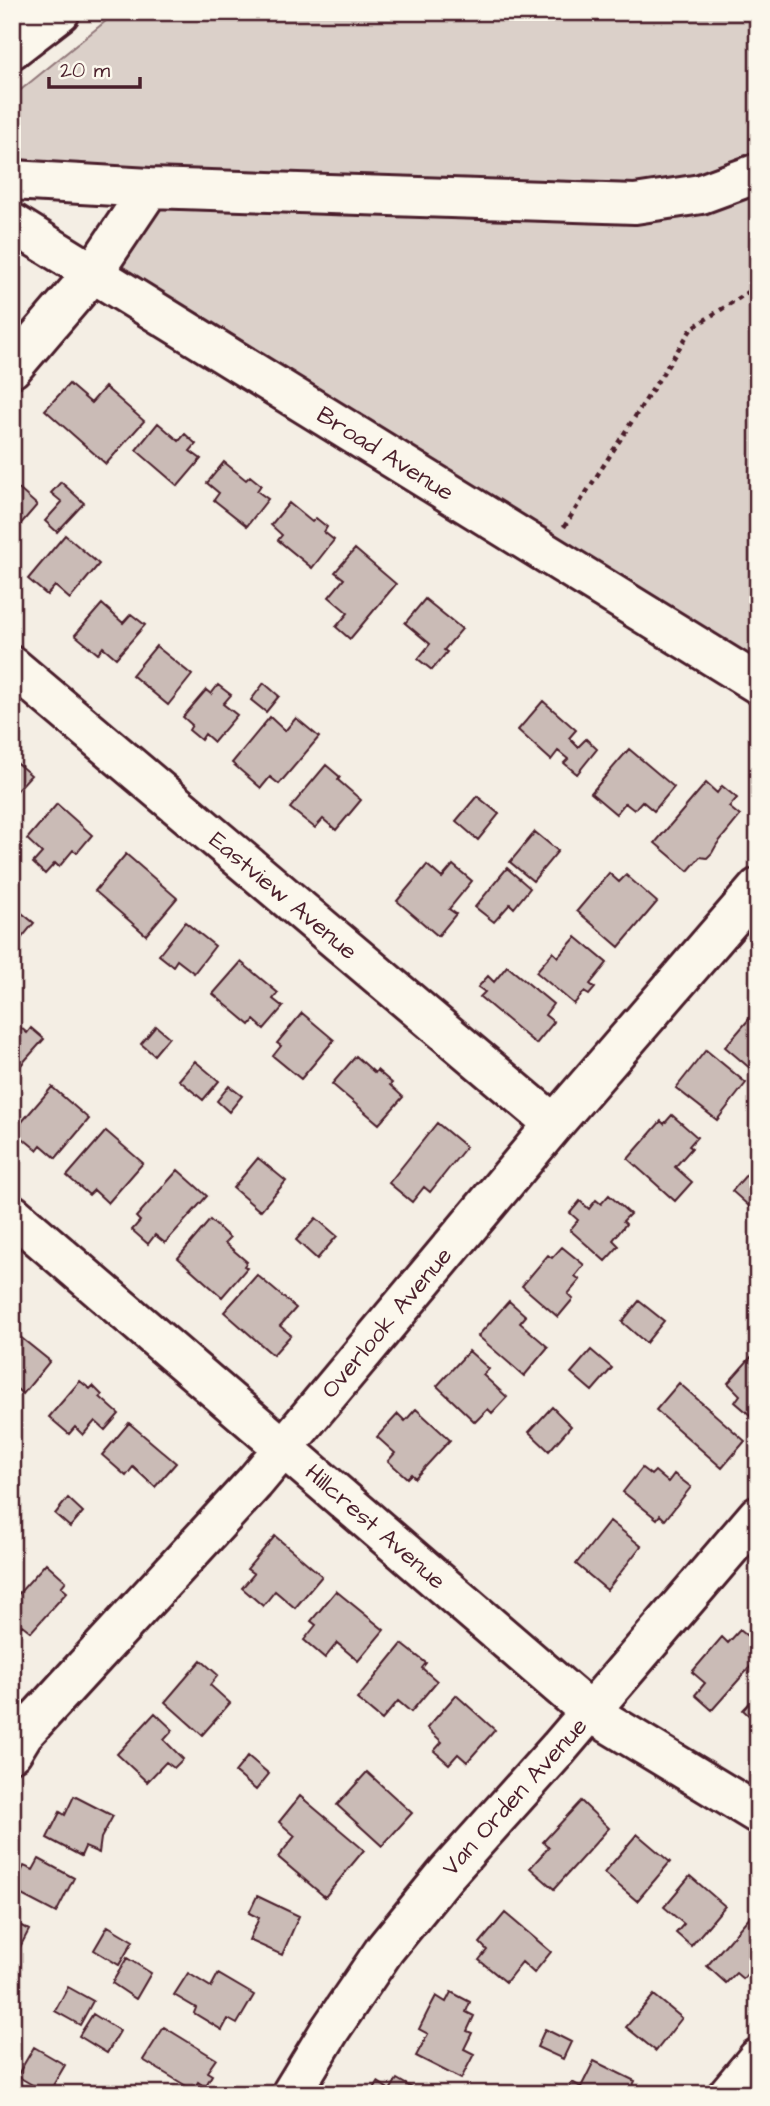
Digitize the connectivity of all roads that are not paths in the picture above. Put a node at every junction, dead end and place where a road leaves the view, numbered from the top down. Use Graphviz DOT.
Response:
graph roads {
  1 [pos="60,12"];
  2 [pos="12,49"];
  3 [pos="758,173"];
  4 [pos="12,180"];
  5 [pos="150,188"];
  6 [pos="12,223"];
  7 [pos="93,273"];
  8 [pos="12,368"];
  9 [pos="12,666"];
  10 [pos="758,684"];
  11 [pos="758,888"];
  12 [pos="554,1124"];
  13 [pos="12,1214"];
  14 [pos="283,1447"];
  15 [pos="758,1515"];
  16 [pos="590,1712"];
  17 [pos="16,1737"];
  18 [pos="758,1814"];
  19 [pos="758,2058"];
  20 [pos="291,2094"];
  21 [pos="728,2094"];
  1 -- 2 [label="main road"];
  3 -- 5 [label="main road"];
  4 -- 5 [label="main road"];
  5 -- 7 [label="main road"];
  6 -- 7 [label="main road, Broad Avenue"];
  7 -- 8 [label="main road"];
  7 -- 10 [label="main road, Broad Avenue"];
  9 -- 12 [label="main road, Eastview Avenue"];
  11 -- 12 [label="main road, Overlook Avenue"];
  12 -- 14 [label="main road, Overlook Avenue"];
  13 -- 14 [label="main road, Hillcrest Avenue"];
  14 -- 16 [label="main road, Hillcrest Avenue"];
  14 -- 17 [label="main road, Overlook Avenue"];
  15 -- 16 [label="main road, Van Orden Avenue"];
  16 -- 18 [label="main road, Hillcrest Avenue"];
  16 -- 20 [label="main road, Van Orden Avenue"];
  19 -- 21 [label="main road"];
}
